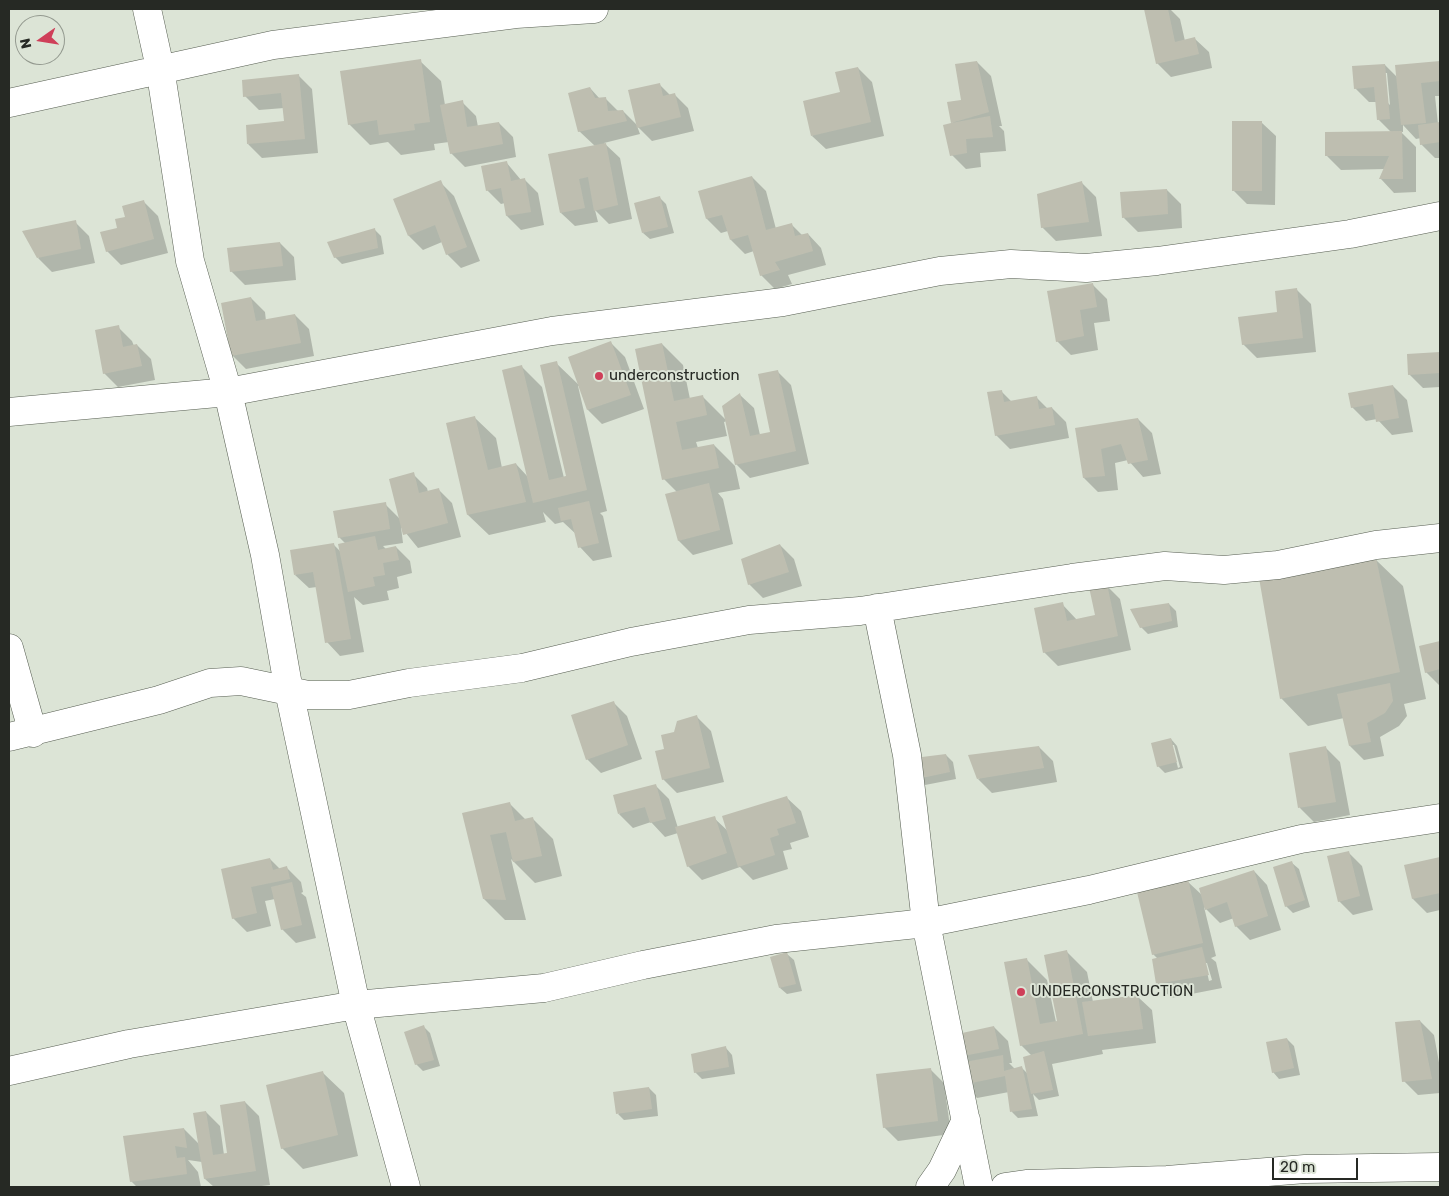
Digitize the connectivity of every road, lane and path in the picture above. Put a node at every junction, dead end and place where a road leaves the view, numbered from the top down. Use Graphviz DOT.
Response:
graph roads {
  1 [pos="147,9"];
  2 [pos="594,9"];
  3 [pos="160,68"];
  4 [pos="9,103"];
  5 [pos="1440,216"];
  6 [pos="228,392"];
  7 [pos="9,412"];
  8 [pos="1440,538"];
  9 [pos="877,608"];
  10 [pos="9,648"];
  11 [pos="289,691"];
  12 [pos="21,735"];
  13 [pos="1440,818"];
  14 [pos="926,923"];
  15 [pos="356,1005"];
  16 [pos="9,1071"];
  17 [pos="966,1120"];
  18 [pos="1440,1168"];
  19 [pos="406,1187"];
  20 [pos="930,1187"];
  21 [pos="979,1187"];
  22 [pos="1005,1187"];
  1 -- 3 [label="street"];
  2 -- 3 [label="street"];
  3 -- 4 [label="street"];
  3 -- 6 [label="street"];
  5 -- 6 [label="street"];
  6 -- 7 [label="street"];
  6 -- 11 [label="street"];
  8 -- 9 [label="street"];
  9 -- 11 [label="street"];
  9 -- 14 [label="street"];
  10 -- 12 [label="street"];
  11 -- 12 [label="street"];
  11 -- 15 [label="street"];
  13 -- 14 [label="street"];
  14 -- 15 [label="street"];
  14 -- 17 [label="street"];
  15 -- 16 [label="street"];
  15 -- 19 [label="street"];
  17 -- 20 [label="street"];
  17 -- 21 [label="street"];
  18 -- 22 [label="street"];
}
